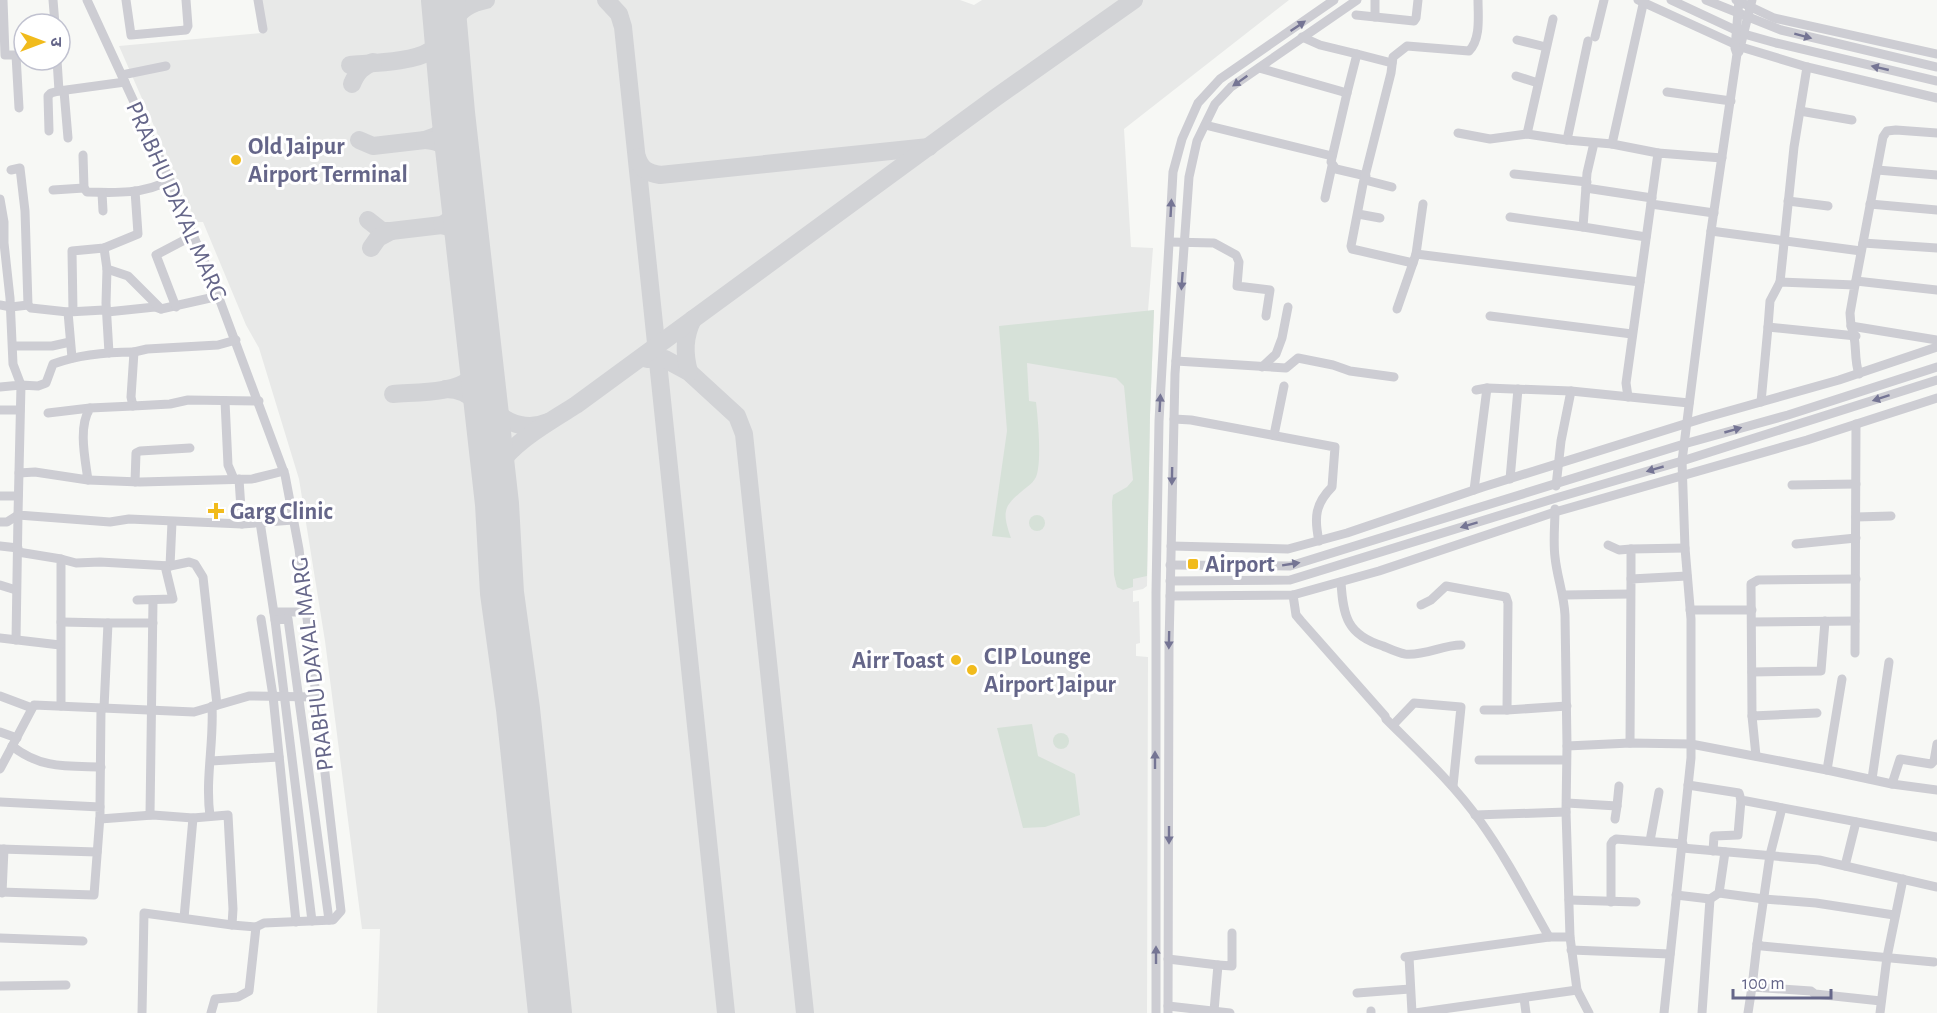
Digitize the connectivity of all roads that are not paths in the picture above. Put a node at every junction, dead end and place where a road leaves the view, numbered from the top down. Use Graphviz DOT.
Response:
graph roads {
  1 [pos="3,0"];
  2 [pos="87,0"];
  3 [pos="126,0"];
  4 [pos="186,0"];
  5 [pos="258,0"];
  6 [pos="1334,0"];
  7 [pos="1357,0"];
  8 [pos="1376,0"];
  9 [pos="1418,0"];
  10 [pos="1478,0"];
  11 [pos="1604,0"];
  12 [pos="1671,0"];
  13 [pos="1706,0"];
  14 [pos="1738,0"];
  15 [pos="1642,1"];
  16 [pos="1751,3"];
  17 [pos="1356,15"];
  18 [pos="1742,15"];
  19 [pos="1375,17"];
  20 [pos="1553,19"];
  21 [pos="263,29"];
  22 [pos="1740,32"];
  23 [pos="1302,37"];
  24 [pos="1517,40"];
  25 [pos="1546,46"];
  26 [pos="1738,49"];
  27 [pos="1357,54"];
  28 [pos="1937,54"];
  29 [pos="1392,63"];
  30 [pos="166,66"];
  31 [pos="1806,67"];
  32 [pos="1937,67"];
  33 [pos="1258,68"];
  34 [pos="59,72"];
  35 [pos="1516,76"];
  36 [pos="124,79"];
  37 [pos="1937,81"];
  38 [pos="1538,83"];
  39 [pos="62,91"];
  40 [pos="1666,92"];
  41 [pos="1347,93"];
  42 [pos="1937,98"];
  43 [pos="1731,101"];
  44 [pos="19,108"];
  45 [pos="1800,111"];
  46 [pos="1852,120"];
  47 [pos="1205,125"];
  48 [pos="49,131"];
  49 [pos="1458,133"];
  50 [pos="1937,133"];
  51 [pos="1527,134"];
  52 [pos="68,138"];
  53 [pos="1567,140"];
  54 [pos="1594,143"];
  55 [pos="1612,144"];
  56 [pos="1659,153"];
  57 [pos="83,155"];
  58 [pos="1332,156"];
  59 [pos="1722,158"];
  60 [pos="1332,166"];
  61 [pos="11,170"];
  62 [pos="1877,170"];
  63 [pos="1514,174"];
  64 [pos="1937,175"];
  65 [pos="1366,178"];
  66 [pos="170,180"];
  67 [pos="1586,185"];
  68 [pos="1392,187"];
  69 [pos="84,188"];
  70 [pos="53,190"];
  71 [pos="135,191"];
  72 [pos="102,193"];
  73 [pos="1325,198"];
  74 [pos="0,199"];
  75 [pos="1652,201"];
  76 [pos="1788,201"];
  77 [pos="1424,204"];
  78 [pos="1870,204"];
  79 [pos="1828,206"];
  80 [pos="1937,210"];
  81 [pos="103,211"];
  82 [pos="1714,213"];
  83 [pos="1358,214"];
  84 [pos="1510,217"];
  85 [pos="1380,218"];
  86 [pos="1583,227"];
  87 [pos="1711,231"];
  88 [pos="194,235"];
  89 [pos="1646,237"];
  90 [pos="1784,241"];
  91 [pos="1170,242"];
  92 [pos="1185,243"];
  93 [pos="1862,247"];
  94 [pos="104,248"];
  95 [pos="1937,248"];
  96 [pos="1414,258"];
  97 [pos="107,269"];
  98 [pos="1640,282"];
  99 [pos="1780,282"];
  100 [pos="1855,283"];
  101 [pos="1937,290"];
  102 [pos="219,296"];
  103 [pos="28,304"];
  104 [pos="0,305"];
  105 [pos="11,306"];
  106 [pos="176,307"];
  107 [pos="1288,307"];
  108 [pos="161,309"];
  109 [pos="1397,309"];
  110 [pos="70,312"];
  111 [pos="107,312"];
  112 [pos="1266,316"];
  113 [pos="1490,316"];
  114 [pos="1851,326"];
  115 [pos="1768,327"];
  116 [pos="1632,334"];
  117 [pos="1856,336"];
  118 [pos="236,340"];
  119 [pos="1937,340"];
  120 [pos="70,342"];
  121 [pos="13,346"];
  122 [pos="1937,347"];
  123 [pos="134,352"];
  124 [pos="109,353"];
  125 [pos="1163,356"];
  126 [pos="72,358"];
  127 [pos="1176,359"];
  128 [pos="1262,367"];
  129 [pos="1937,367"];
  130 [pos="1859,374"];
  131 [pos="1394,377"];
  132 [pos="1937,380"];
  133 [pos="21,385"];
  134 [pos="1284,386"];
  135 [pos="0,387"];
  136 [pos="1487,388"];
  137 [pos="1518,389"];
  138 [pos="1476,390"];
  139 [pos="1571,391"];
  140 [pos="1628,397"];
  141 [pos="1937,398"];
  142 [pos="225,401"];
  143 [pos="259,401"];
  144 [pos="1761,402"];
  145 [pos="1689,403"];
  146 [pos="133,406"];
  147 [pos="90,408"];
  148 [pos="0,410"];
  149 [pos="20,410"];
  150 [pos="48,413"];
  151 [pos="1174,419"];
  152 [pos="1856,424"];
  153 [pos="1686,426"];
  154 [pos="1274,435"];
  155 [pos="1684,444"];
  156 [pos="190,448"];
  157 [pos="1682,461"];
  158 [pos="1559,464"];
  159 [pos="284,471"];
  160 [pos="19,473"];
  161 [pos="1681,477"];
  162 [pos="1510,478"];
  163 [pos="237,479"];
  164 [pos="88,480"];
  165 [pos="135,482"];
  166 [pos="1557,483"];
  167 [pos="1792,484"];
  168 [pos="1856,484"];
  169 [pos="1474,490"];
  170 [pos="0,496"];
  171 [pos="18,496"];
  172 [pos="1556,498"];
  173 [pos="1555,512"];
  174 [pos="18,515"];
  175 [pos="1891,516"];
  176 [pos="1856,517"];
  177 [pos="293,520"];
  178 [pos="0,522"];
  179 [pos="172,522"];
  180 [pos="260,522"];
  181 [pos="242,524"];
  182 [pos="1856,538"];
  183 [pos="1318,541"];
  184 [pos="1796,544"];
  185 [pos="1608,545"];
  186 [pos="0,546"];
  187 [pos="1171,546"];
  188 [pos="1685,548"];
  189 [pos="1631,549"];
  190 [pos="18,550"];
  191 [pos="61,559"];
  192 [pos="168,566"];
  193 [pos="1170,573"];
  194 [pos="1156,575"];
  195 [pos="1687,576"];
  196 [pos="1631,579"];
  197 [pos="1856,579"];
  198 [pos="1341,582"];
  199 [pos="0,585"];
  200 [pos="16,590"];
  201 [pos="1630,594"];
  202 [pos="1293,595"];
  203 [pos="1564,595"];
  204 [pos="1170,596"];
  205 [pos="137,600"];
  206 [pos="153,600"];
  207 [pos="1420,605"];
  208 [pos="1690,610"];
  209 [pos="1752,610"];
  210 [pos="306,612"];
  211 [pos="274,616"];
  212 [pos="261,619"];
  213 [pos="1825,621"];
  214 [pos="1855,621"];
  215 [pos="61,622"];
  216 [pos="1752,622"];
  217 [pos="108,623"];
  218 [pos="153,623"];
  219 [pos="0,638"];
  220 [pos="16,640"];
  221 [pos="60,645"];
  222 [pos="1461,645"];
  223 [pos="1855,653"];
  224 [pos="1889,662"];
  225 [pos="1752,672"];
  226 [pos="1842,679"];
  227 [pos="0,696"];
  228 [pos="273,696"];
  229 [pos="284,697"];
  230 [pos="300,697"];
  231 [pos="316,697"];
  232 [pos="62,706"];
  233 [pos="214,706"];
  234 [pos="1567,706"];
  235 [pos="32,708"];
  236 [pos="103,708"];
  237 [pos="152,710"];
  238 [pos="1484,710"];
  239 [pos="1507,710"];
  240 [pos="1817,713"];
  241 [pos="1752,716"];
  242 [pos="1393,725"];
  243 [pos="0,732"];
  244 [pos="14,742"];
  245 [pos="1630,743"];
  246 [pos="1691,744"];
  247 [pos="1937,744"];
  248 [pos="1567,746"];
  249 [pos="1756,756"];
  250 [pos="279,757"];
  251 [pos="211,760"];
  252 [pos="1479,760"];
  253 [pos="1566,760"];
  254 [pos="1,765"];
  255 [pos="101,767"];
  256 [pos="1827,770"];
  257 [pos="1872,779"];
  258 [pos="1892,784"];
  259 [pos="1688,785"];
  260 [pos="1453,786"];
  261 [pos="1619,786"];
  262 [pos="1937,790"];
  263 [pos="1659,792"];
  264 [pos="1741,800"];
  265 [pos="0,802"];
  266 [pos="1617,806"];
  267 [pos="100,807"];
  268 [pos="1566,808"];
  269 [pos="1782,808"];
  270 [pos="150,815"];
  271 [pos="1475,815"];
  272 [pos="210,816"];
  273 [pos="193,818"];
  274 [pos="100,819"];
  275 [pos="1615,819"];
  276 [pos="1856,822"];
  277 [pos="1937,837"];
  278 [pos="1650,841"];
  279 [pos="1682,846"];
  280 [pos="2,849"];
  281 [pos="1713,851"];
  282 [pos="97,852"];
  283 [pos="1725,852"];
  284 [pos="1770,855"];
  285 [pos="1845,866"];
  286 [pos="1903,879"];
  287 [pos="1937,887"];
  288 [pos="1,893"];
  289 [pos="1719,893"];
  290 [pos="1676,895"];
  291 [pos="1710,899"];
  292 [pos="1764,899"];
  293 [pos="1569,900"];
  294 [pos="1611,902"];
  295 [pos="1636,902"];
  296 [pos="1894,915"];
  297 [pos="184,918"];
  298 [pos="329,920"];
  299 [pos="312,921"];
  300 [pos="296,922"];
  301 [pos="232,926"];
  302 [pos="256,927"];
  303 [pos="1232,933"];
  304 [pos="1549,937"];
  305 [pos="1570,937"];
  306 [pos="0,938"];
  307 [pos="83,941"];
  308 [pos="1757,944"];
  309 [pos="1571,950"];
  310 [pos="1670,954"];
  311 [pos="1887,957"];
  312 [pos="1168,959"];
  313 [pos="1934,962"];
  314 [pos="1218,965"];
  315 [pos="66,985"];
  316 [pos="0,986"];
  317 [pos="1752,987"];
  318 [pos="1410,989"];
  319 [pos="1577,990"];
  320 [pos="1357,993"];
  321 [pos="1524,998"];
  322 [pos="1881,1001"];
  323 [pos="1168,1010"];
  324 [pos="1586,1010"];
  325 [pos="1214,1011"];
  326 [pos="142,1013"];
  327 [pos="211,1013"];
  328 [pos="1156,1013"];
  329 [pos="1230,1013"];
  330 [pos="1413,1013"];
  331 [pos="1526,1013"];
  332 [pos="1664,1013"];
  333 [pos="1701,1013"];
  334 [pos="1748,1013"];
  335 [pos="1880,1013"];
  1 -- 44 [label="street"];
  2 -- 36 [label="street, PRABHU DAYAL MARG"];
  3 -- 4 [label="street"];
  5 -- 21 [label="street"];
  91 -- 6 [label="street, one-way"];
  7 -- 23 [label="street"];
  8 -- 19 [label="street"];
  9 -- 19 [label="street"];
  10 -- 29 [label="street"];
  11 -- 53 [label="street"];
  12 -- 22 [label="street"];
  13 -- 18 [label="street"];
  14 -- 16 [label="street"];
  14 -- 18 [label="street"];
  15 -- 26 [label="street"];
  15 -- 55 [label="street"];
  16 -- 18 [label="street"];
  16 -- 28 [label="street"];
  17 -- 19 [label="street"];
  18 -- 22 [label="street"];
  18 -- 32 [label="street, one-way"];
  20 -- 25 [label="street"];
  22 -- 26 [label="street"];
  37 -- 22 [label="street, one-way"];
  23 -- 27 [label="street"];
  23 -- 33 [label="street"];
  24 -- 25 [label="street"];
  25 -- 38 [label="street"];
  26 -- 31 [label="street"];
  26 -- 43 [label="street"];
  27 -- 29 [label="street"];
  27 -- 41 [label="street"];
  29 -- 65 [label="street"];
  30 -- 36 [label="street"];
  31 -- 42 [label="street"];
  31 -- 45 [label="street"];
  33 -- 41 [label="street"];
  33 -- 47 [label="street, one-way"];
  34 -- 39 [label="street"];
  35 -- 38 [label="street"];
  36 -- 39 [label="street"];
  36 -- 66 [label="street, PRABHU DAYAL MARG"];
  38 -- 51 [label="street"];
  39 -- 48 [label="street"];
  39 -- 52 [label="street"];
  40 -- 43 [label="street"];
  41 -- 58 [label="street"];
  43 -- 59 [label="street"];
  45 -- 46 [label="street"];
  45 -- 76 [label="street"];
  47 -- 58 [label="street"];
  47 -- 92 [label="street"];
  49 -- 51 [label="street"];
  50 -- 62 [label="street"];
  51 -- 53 [label="street"];
  53 -- 54 [label="street"];
  54 -- 55 [label="street"];
  54 -- 67 [label="street"];
  55 -- 56 [label="street"];
  56 -- 59 [label="street"];
  56 -- 75 [label="street"];
  57 -- 69 [label="street"];
  58 -- 60 [label="street"];
  59 -- 82 [label="street"];
  60 -- 65 [label="street"];
  60 -- 73 [label="street"];
  61 -- 103 [label="street"];
  62 -- 64 [label="street"];
  62 -- 78 [label="street"];
  63 -- 67 [label="street"];
  65 -- 68 [label="street"];
  65 -- 83 [label="street"];
  66 -- 71 [label="street"];
  66 -- 88 [label="street, PRABHU DAYAL MARG"];
  67 -- 75 [label="street"];
  67 -- 86 [label="street"];
  69 -- 70 [label="street"];
  69 -- 72 [label="street"];
  71 -- 72 [label="street"];
  71 -- 94 [label="street"];
  72 -- 81 [label="street"];
  74 -- 105 [label="street"];
  75 -- 82 [label="street"];
  75 -- 89 [label="street"];
  76 -- 79 [label="street"];
  76 -- 90 [label="street"];
  77 -- 96 [label="street"];
  78 -- 80 [label="street"];
  78 -- 93 [label="street"];
  82 -- 87 [label="street"];
  83 -- 85 [label="street"];
  83 -- 96 [label="street"];
  84 -- 86 [label="street"];
  86 -- 89 [label="street"];
  87 -- 90 [label="street"];
  87 -- 145 [label="street"];
  88 -- 102 [label="street, PRABHU DAYAL MARG"];
  88 -- 106 [label="street"];
  89 -- 98 [label="street"];
  90 -- 93 [label="street"];
  90 -- 99 [label="street"];
  91 -- 92 [label="street"];
  91 -- 125 [label="street"];
  92 -- 112 [label="street"];
  92 -- 127 [label="street, one-way"];
  93 -- 95 [label="street"];
  93 -- 100 [label="street"];
  94 -- 97 [label="street"];
  94 -- 110 [label="street"];
  96 -- 98 [label="street"];
  96 -- 109 [label="street"];
  97 -- 108 [label="street"];
  97 -- 111 [label="street"];
  98 -- 116 [label="street"];
  99 -- 100 [label="street"];
  99 -- 115 [label="street"];
  100 -- 101 [label="street"];
  100 -- 114 [label="street"];
  102 -- 106 [label="street"];
  102 -- 118 [label="street, PRABHU DAYAL MARG"];
  103 -- 105 [label="street"];
  103 -- 110 [label="street"];
  104 -- 105 [label="street"];
  105 -- 121 [label="street"];
  106 -- 108 [label="street"];
  107 -- 128 [label="street"];
  108 -- 111 [label="street"];
  110 -- 111 [label="street"];
  110 -- 120 [label="street"];
  111 -- 124 [label="street"];
  113 -- 116 [label="street"];
  114 -- 117 [label="street"];
  114 -- 119 [label="street"];
  115 -- 117 [label="street"];
  115 -- 144 [label="street"];
  116 -- 140 [label="street"];
  117 -- 130 [label="street"];
  118 -- 123 [label="street"];
  118 -- 143 [label="street, PRABHU DAYAL MARG"];
  120 -- 121 [label="street"];
  120 -- 126 [label="street"];
  121 -- 133 [label="street"];
  122 -- 130 [label="street"];
  123 -- 124 [label="street"];
  123 -- 146 [label="street"];
  124 -- 126 [label="street"];
  125 -- 127 [label="street"];
  194 -- 125 [label="street, one-way"];
  126 -- 133 [label="street"];
  127 -- 128 [label="street"];
  127 -- 151 [label="street"];
  128 -- 131 [label="street"];
  155 -- 129 [label="street, one-way"];
  130 -- 144 [label="street"];
  132 -- 157 [label="street, one-way"];
  133 -- 135 [label="street"];
  133 -- 149 [label="street"];
  134 -- 154 [label="street"];
  136 -- 137 [label="street"];
  136 -- 138 [label="street"];
  136 -- 169 [label="street"];
  137 -- 139 [label="street"];
  137 -- 162 [label="street"];
  139 -- 140 [label="street"];
  139 -- 158 [label="street"];
  140 -- 145 [label="street"];
  141 -- 152 [label="street"];
  142 -- 143 [label="street"];
  142 -- 146 [label="street"];
  142 -- 163 [label="street"];
  143 -- 159 [label="street, PRABHU DAYAL MARG"];
  144 -- 153 [label="street"];
  145 -- 153 [label="street"];
  146 -- 147 [label="street"];
  147 -- 150 [label="street"];
  147 -- 164 [label="street"];
  148 -- 149 [label="street"];
  149 -- 160 [label="street"];
  151 -- 154 [label="street"];
  151 -- 187 [label="street, one-way"];
  152 -- 161 [label="street"];
  152 -- 168 [label="street"];
  153 -- 155 [label="street"];
  153 -- 158 [label="street"];
  154 -- 183 [label="street"];
  155 -- 157 [label="street"];
  155 -- 166 [label="street"];
  156 -- 165 [label="street"];
  157 -- 161 [label="street"];
  157 -- 172 [label="street, one-way"];
  158 -- 162 [label="street"];
  158 -- 166 [label="street"];
  159 -- 163 [label="street"];
  159 -- 177 [label="street, PRABHU DAYAL MARG"];
  160 -- 164 [label="street"];
  160 -- 171 [label="street"];
  161 -- 173 [label="street"];
  161 -- 188 [label="street"];
  162 -- 169 [label="street"];
  163 -- 165 [label="street"];
  163 -- 181 [label="street"];
  164 -- 165 [label="street"];
  166 -- 172 [label="street"];
  193 -- 166 [label="street, one-way"];
  167 -- 168 [label="street"];
  168 -- 176 [label="street"];
  169 -- 183 [label="street"];
  170 -- 171 [label="street"];
  171 -- 174 [label="street"];
  172 -- 173 [label="street"];
  172 -- 193 [label="street, one-way"];
  173 -- 198 [label="street"];
  173 -- 203 [label="street"];
  174 -- 178 [label="street"];
  174 -- 179 [label="street"];
  174 -- 190 [label="street"];
  175 -- 176 [label="street"];
  176 -- 182 [label="street"];
  177 -- 180 [label="street"];
  177 -- 210 [label="street, PRABHU DAYAL MARG"];
  179 -- 181 [label="street"];
  179 -- 192 [label="street"];
  180 -- 181 [label="street"];
  180 -- 211 [label="street"];
  182 -- 184 [label="street"];
  182 -- 197 [label="street"];
  183 -- 187 [label="street"];
  185 -- 189 [label="street"];
  186 -- 190 [label="street"];
  187 -- 193 [label="street"];
  188 -- 189 [label="street"];
  188 -- 195 [label="street"];
  189 -- 196 [label="street"];
  190 -- 191 [label="street"];
  190 -- 200 [label="street"];
  191 -- 192 [label="street"];
  191 -- 215 [label="street"];
  192 -- 206 [label="street"];
  192 -- 233 [label="street"];
  193 -- 194 [label="street"];
  193 -- 204 [label="street"];
  328 -- 194 [label="street, one-way"];
  195 -- 196 [label="street"];
  195 -- 208 [label="street"];
  196 -- 201 [label="street"];
  197 -- 209 [label="street"];
  197 -- 214 [label="street"];
  198 -- 202 [label="street"];
  198 -- 222 [label="street"];
  199 -- 200 [label="street"];
  200 -- 220 [label="street"];
  201 -- 203 [label="street"];
  201 -- 245 [label="street"];
  202 -- 204 [label="street"];
  202 -- 242 [label="street"];
  203 -- 234 [label="street"];
  204 -- 312 [label="street, one-way"];
  205 -- 206 [label="street"];
  206 -- 218 [label="street"];
  207 -- 239 [label="street"];
  208 -- 209 [label="street"];
  208 -- 246 [label="street"];
  209 -- 216 [label="street"];
  210 -- 211 [label="street"];
  210 -- 231 [label="street, PRABHU DAYAL MARG"];
  211 -- 229 [label="street"];
  211 -- 230 [label="street"];
  212 -- 228 [label="street"];
  213 -- 214 [label="street"];
  213 -- 216 [label="street"];
  213 -- 225 [label="street"];
  214 -- 223 [label="street"];
  215 -- 217 [label="street"];
  215 -- 221 [label="street"];
  216 -- 225 [label="street"];
  217 -- 218 [label="street"];
  217 -- 236 [label="street"];
  218 -- 237 [label="street"];
  219 -- 220 [label="street"];
  220 -- 221 [label="street"];
  221 -- 232 [label="street"];
  224 -- 257 [label="street"];
  225 -- 241 [label="street"];
  226 -- 256 [label="street"];
  227 -- 235 [label="street"];
  228 -- 229 [label="street"];
  228 -- 233 [label="street"];
  228 -- 250 [label="street"];
  229 -- 230 [label="street"];
  229 -- 299 [label="street"];
  230 -- 231 [label="street"];
  230 -- 298 [label="street"];
  231 -- 298 [label="street, PRABHU DAYAL MARG"];
  232 -- 235 [label="street"];
  232 -- 236 [label="street"];
  233 -- 237 [label="street"];
  233 -- 251 [label="street"];
  234 -- 239 [label="street"];
  234 -- 248 [label="street"];
  235 -- 244 [label="street"];
  236 -- 237 [label="street"];
  236 -- 255 [label="street"];
  237 -- 270 [label="street"];
  238 -- 239 [label="street"];
  240 -- 241 [label="street"];
  241 -- 249 [label="street"];
  242 -- 260 [label="street"];
  242 -- 260 [label="street"];
  243 -- 244 [label="street"];
  244 -- 254 [label="street"];
  244 -- 255 [label="street"];
  245 -- 246 [label="street"];
  245 -- 248 [label="street"];
  246 -- 249 [label="street"];
  246 -- 259 [label="street"];
  247 -- 258 [label="street"];
  248 -- 253 [label="street"];
  249 -- 256 [label="street"];
  250 -- 251 [label="street"];
  250 -- 300 [label="street"];
  251 -- 272 [label="street"];
  252 -- 253 [label="street"];
  253 -- 268 [label="street"];
  255 -- 267 [label="street"];
  256 -- 257 [label="street"];
  257 -- 258 [label="street"];
  258 -- 262 [label="street"];
  259 -- 264 [label="street"];
  259 -- 279 [label="street"];
  260 -- 271 [label="street"];
  261 -- 266 [label="street"];
  263 -- 278 [label="street"];
  264 -- 269 [label="street"];
  264 -- 281 [label="street"];
  265 -- 267 [label="street"];
  266 -- 268 [label="street"];
  266 -- 275 [label="street"];
  267 -- 274 [label="street"];
  268 -- 271 [label="street"];
  268 -- 293 [label="street"];
  269 -- 276 [label="street"];
  269 -- 284 [label="street"];
  270 -- 273 [label="street"];
  270 -- 274 [label="street"];
  271 -- 304 [label="street"];
  272 -- 273 [label="street"];
  272 -- 301 [label="street"];
  273 -- 297 [label="street"];
  274 -- 282 [label="street"];
  276 -- 277 [label="street"];
  276 -- 285 [label="street"];
  278 -- 279 [label="street"];
  278 -- 294 [label="street"];
  279 -- 281 [label="street"];
  279 -- 290 [label="street"];
  280 -- 282 [label="street"];
  280 -- 288 [label="street"];
  281 -- 283 [label="street"];
  282 -- 288 [label="street"];
  283 -- 284 [label="street"];
  283 -- 289 [label="street"];
  284 -- 285 [label="street"];
  284 -- 292 [label="street"];
  285 -- 286 [label="street"];
  286 -- 287 [label="street"];
  286 -- 296 [label="street"];
  289 -- 291 [label="street"];
  289 -- 292 [label="street"];
  290 -- 291 [label="street"];
  290 -- 310 [label="street"];
  291 -- 333 [label="street"];
  292 -- 296 [label="street"];
  292 -- 308 [label="street"];
  293 -- 294 [label="street"];
  293 -- 305 [label="street"];
  294 -- 295 [label="street"];
  296 -- 311 [label="street"];
  297 -- 301 [label="street"];
  297 -- 326 [label="street"];
  298 -- 299 [label="street"];
  299 -- 300 [label="street"];
  300 -- 302 [label="street"];
  301 -- 302 [label="street"];
  302 -- 327 [label="street"];
  303 -- 314 [label="street"];
  304 -- 305 [label="street"];
  304 -- 318 [label="street"];
  305 -- 309 [label="street"];
  306 -- 307 [label="street"];
  308 -- 311 [label="street"];
  308 -- 317 [label="street"];
  309 -- 310 [label="street"];
  309 -- 319 [label="street"];
  310 -- 332 [label="street"];
  311 -- 313 [label="street"];
  311 -- 322 [label="street"];
  312 -- 314 [label="street"];
  312 -- 323 [label="street"];
  314 -- 325 [label="street"];
  315 -- 316 [label="street"];
  317 -- 322 [label="street"];
  317 -- 334 [label="street"];
  318 -- 320 [label="street"];
  318 -- 330 [label="street"];
  319 -- 321 [label="street"];
  319 -- 324 [label="street"];
  321 -- 330 [label="street"];
  321 -- 331 [label="street"];
  322 -- 335 [label="street"];
  323 -- 325 [label="street"];
  325 -- 329 [label="street"];
}
